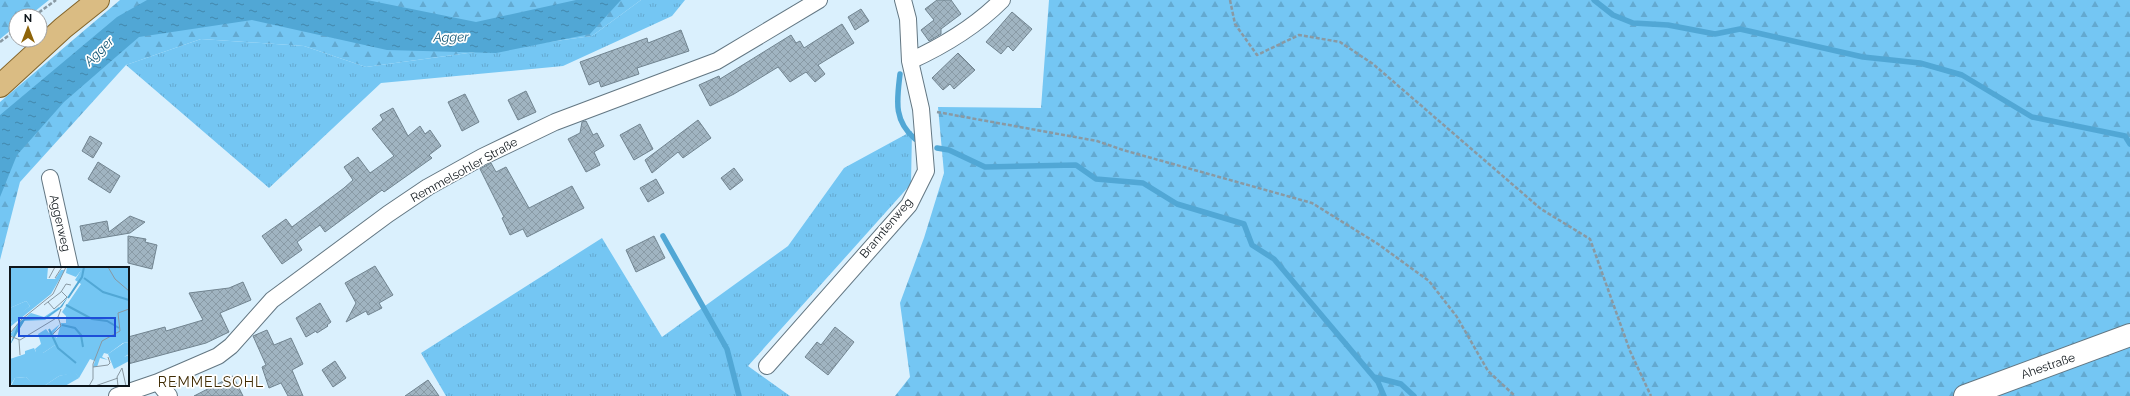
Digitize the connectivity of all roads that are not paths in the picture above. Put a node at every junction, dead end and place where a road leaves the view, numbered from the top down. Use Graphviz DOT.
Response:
graph roads {
  1 [pos="98,0"];
  2 [pos="819,0"];
  3 [pos="904,0"];
  4 [pos="1002,0"];
  5 [pos="910,61"];
  6 [pos="0,86"];
  7 [pos="50,178"];
  8 [pos="70,267"];
  9 [pos="2130,336"];
  10 [pos="767,366"];
  11 [pos="158,382"];
  12 [pos="109,386"];
  13 [pos="113,396"];
  14 [pos="117,396"];
  15 [pos="169,396"];
  16 [pos="1965,396"];
  1 -- 6 [label="main road"];
  2 -- 11 [label="street, Remmelsohler Straße"];
  3 -- 5 [label="street, Branntenweg"];
  4 -- 5 [label="street"];
  5 -- 10 [label="street, Branntenweg"];
  7 -- 8 [label="street, Aggerweg"];
  9 -- 16 [label="main road, Ahestraße"];
  11 -- 14 [label="street, Remmelsohler Straße"];
  11 -- 15 [label="street"];
  12 -- 13 [label="street"];
}
